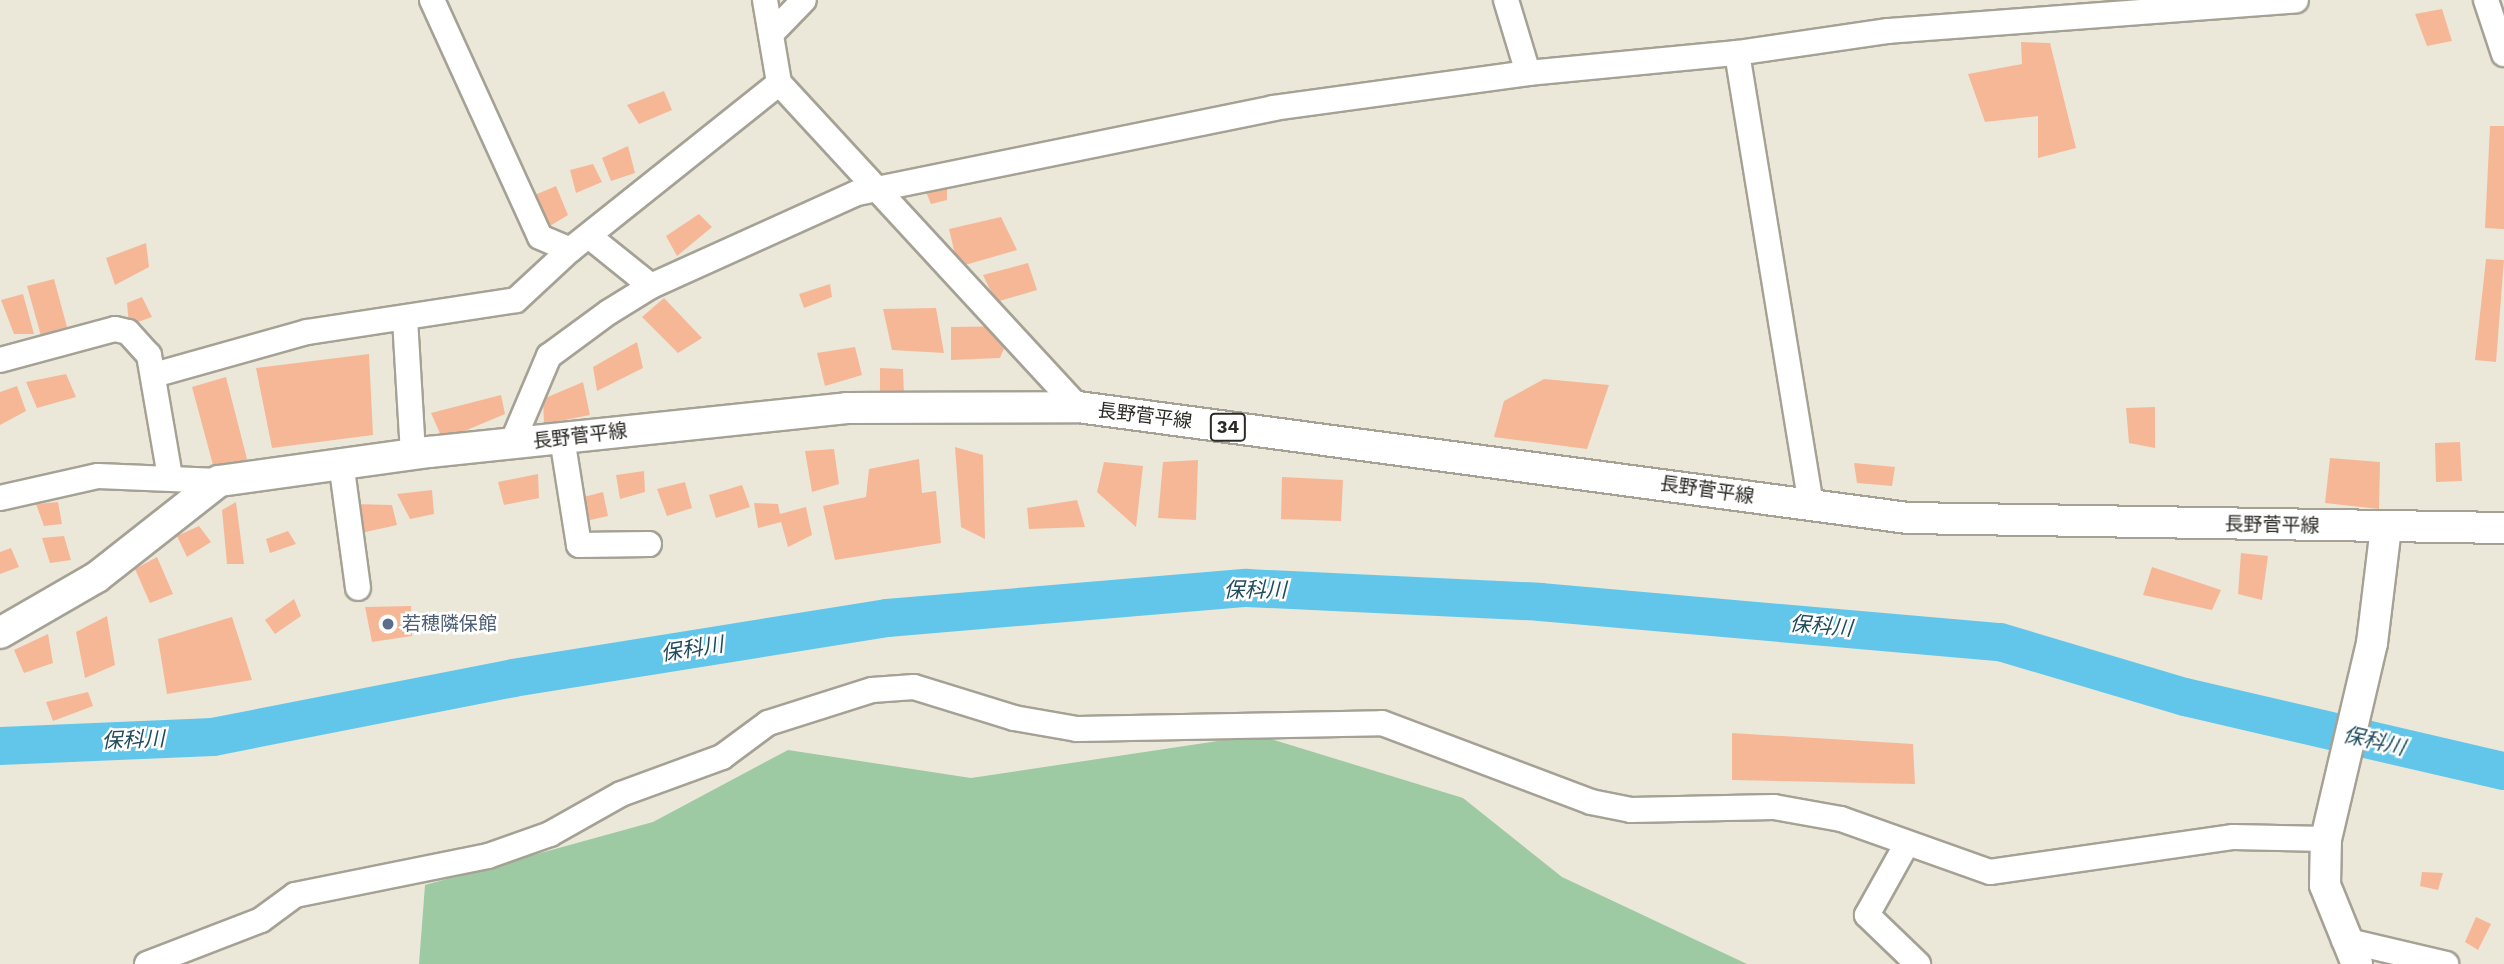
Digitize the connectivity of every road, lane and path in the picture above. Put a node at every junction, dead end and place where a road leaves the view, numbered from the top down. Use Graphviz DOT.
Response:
graph roads {
  1 [pos="432,0"];
  2 [pos="765,0"];
  3 [pos="804,0"];
  4 [pos="1506,0"];
  5 [pos="2296,0"];
  6 [pos="2486,0"];
  7 [pos="771,34"];
  8 [pos="1737,54"];
  9 [pos="2504,54"];
  10 [pos="1528,73"];
  11 [pos="779,83"];
  12 [pos="875,189"];
  13 [pos="580,244"];
  14 [pos="650,286"];
  15 [pos="405,319"];
  16 [pos="0,360"];
  17 [pos="154,375"];
  18 [pos="1078,407"];
  19 [pos="562,438"];
  20 [pos="512,443"];
  21 [pos="413,454"];
  22 [pos="341,462"];
  23 [pos="170,477"];
  24 [pos="219,481"];
  25 [pos="0,498"];
  26 [pos="1811,504"];
  27 [pos="2386,528"];
  28 [pos="2504,528"];
  29 [pos="649,544"];
  30 [pos="358,588"];
  31 [pos="0,633"];
  32 [pos="2326,839"];
  33 [pos="1905,847"];
  34 [pos="2351,952"];
  35 [pos="148,964"];
  36 [pos="1918,964"];
  37 [pos="2446,964"];
  1 -- 13 [label="street"];
  2 -- 7 [label="street"];
  3 -- 7 [label="street"];
  4 -- 10 [label="street"];
  5 -- 8 [label="street"];
  6 -- 9 [label="street"];
  7 -- 11 [label="street"];
  8 -- 10 [label="street"];
  8 -- 26 [label="street"];
  10 -- 12 [label="street"];
  11 -- 12 [label="street"];
  11 -- 13 [label="street"];
  12 -- 14 [label="street"];
  12 -- 18 [label="street"];
  13 -- 14 [label="street"];
  13 -- 15 [label="street"];
  14 -- 20 [label="street"];
  15 -- 17 [label="street"];
  15 -- 21 [label="street"];
  16 -- 17 [label="street"];
  17 -- 23 [label="street"];
  18 -- 19 [label="main road, 長野菅平線 / 34"];
  18 -- 26 [label="main road, 長野菅平線 / 34"];
  19 -- 20 [label="main road, 長野菅平線 / 34"];
  19 -- 29 [label="street"];
  20 -- 21 [label="main road, 長野菅平線 / 34"];
  21 -- 22 [label="main road, 長野菅平線 / 34"];
  22 -- 24 [label="main road, 長野菅平線 / 34"];
  22 -- 30 [label="street"];
  23 -- 24 [label="street"];
  23 -- 25 [label="street"];
  24 -- 31 [label="main road, 長野菅平線 / 34"];
  26 -- 27 [label="main road, 長野菅平線 / 34"];
  27 -- 28 [label="main road, 長野菅平線 / 34"];
  27 -- 32 [label="main road"];
  32 -- 33 [label="street"];
  32 -- 34 [label="main road"];
  33 -- 35 [label="street"];
  33 -- 36 [label="street"];
  34 -- 37 [label="street"];
}
